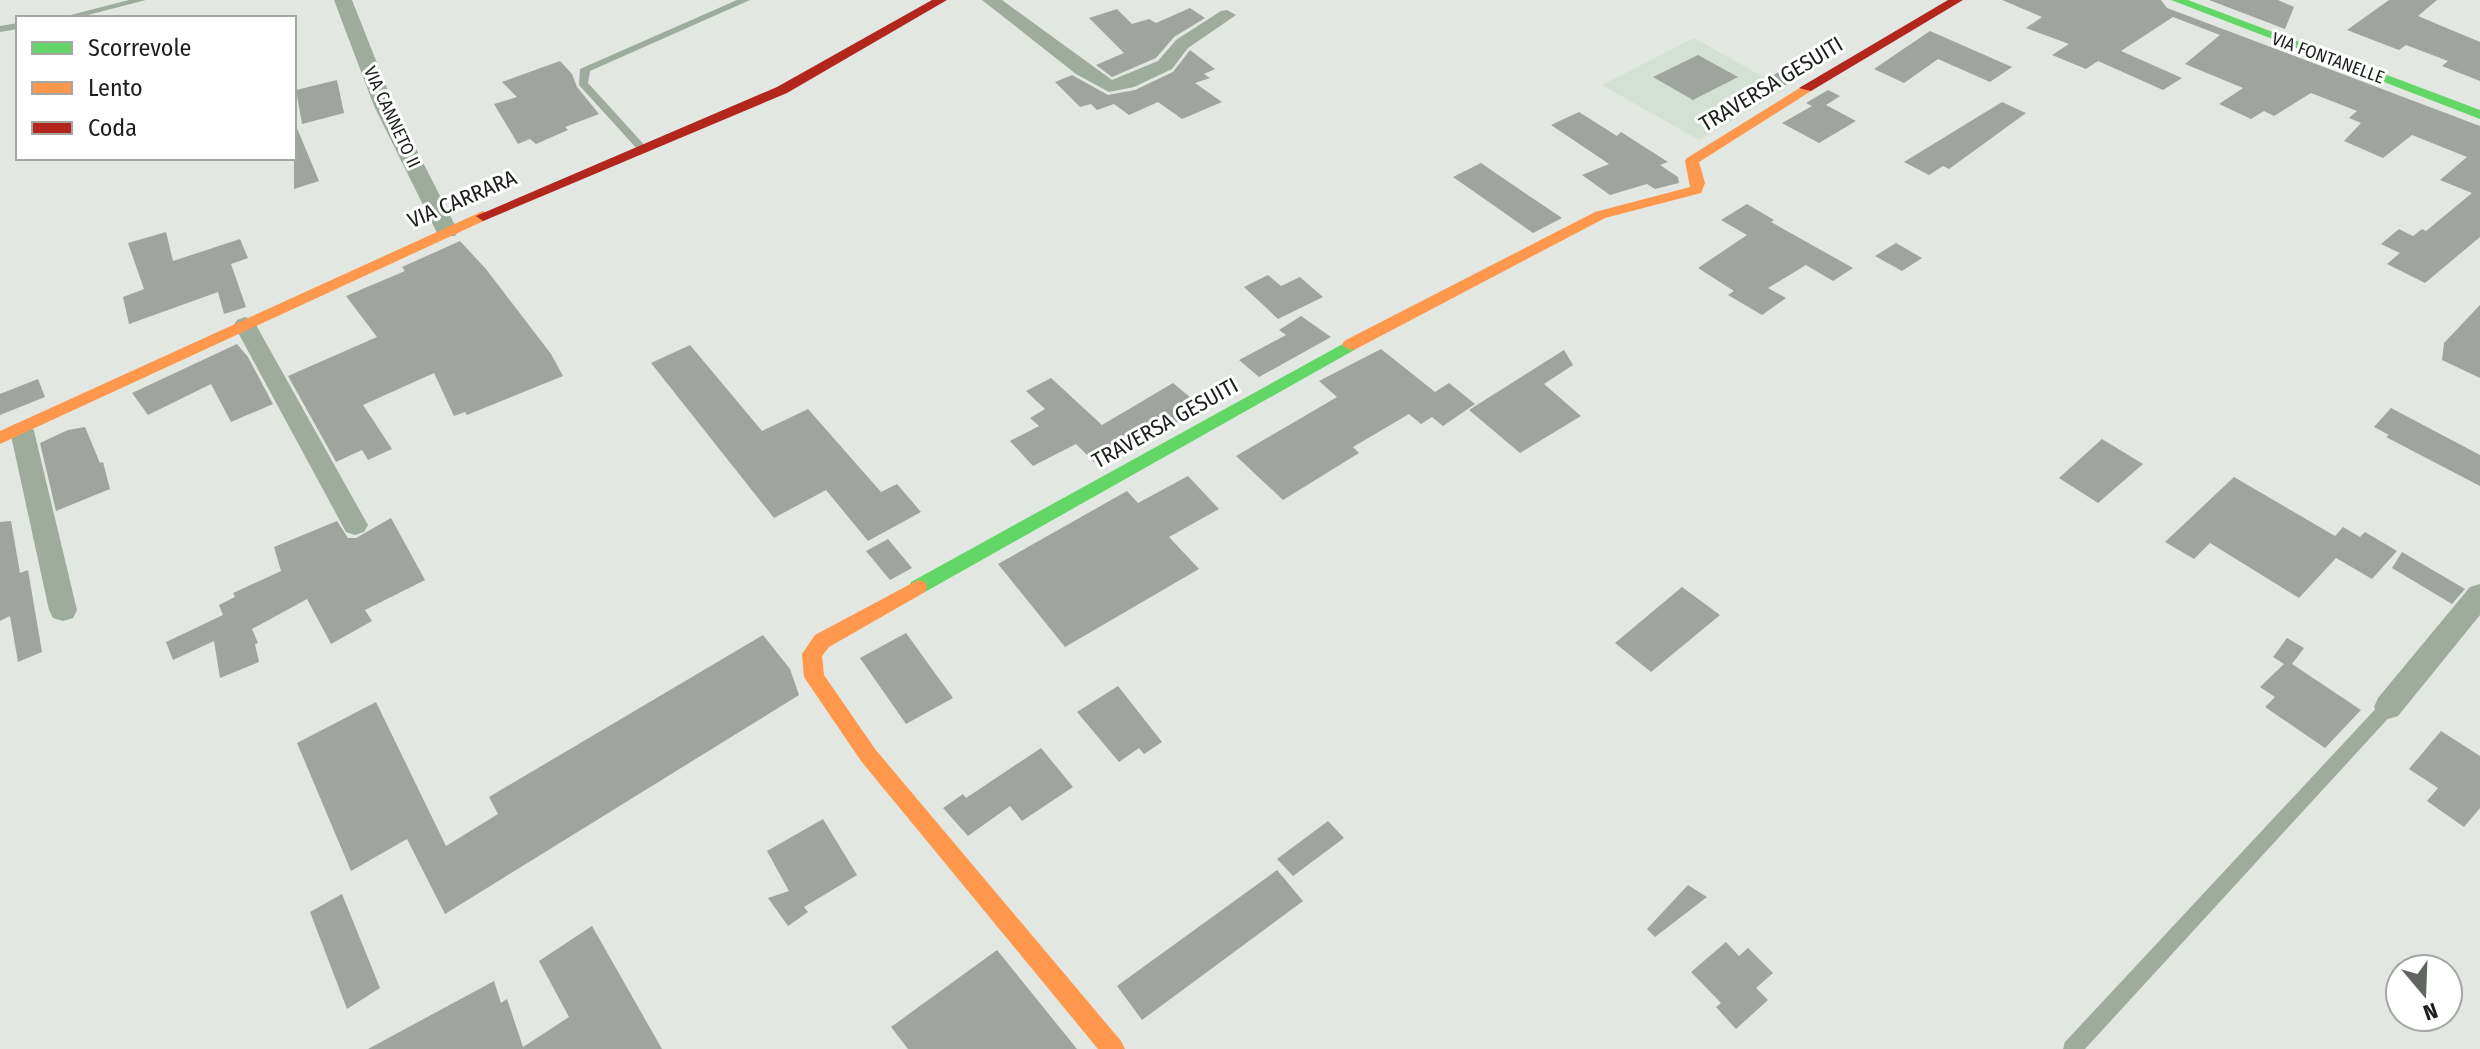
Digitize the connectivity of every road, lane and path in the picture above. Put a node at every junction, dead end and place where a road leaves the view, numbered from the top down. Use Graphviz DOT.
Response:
graph roads {
  1 [pos="141,0"];
  2 [pos="343,0"];
  3 [pos="745,0"];
  4 [pos="941,0"];
  5 [pos="991,0"];
  6 [pos="1957,0"];
  7 [pos="2177,0"];
  8 [pos="1227,15"];
  9 [pos="73,16"];
  10 [pos="2480,115"];
  11 [pos="643,149"];
  12 [pos="447,231"];
  13 [pos="245,325"];
  14 [pos="11,434"];
  15 [pos="355,525"];
  16 [pos="2480,595"];
  17 [pos="63,610"];
  18 [pos="2388,707"];
  19 [pos="1113,1049"];
  20 [pos="2072,1049"];
  1 -- 9 [label="lane"];
  2 -- 12 [label="street, VIA CANNETO II"];
  3 -- 11 [label="lane"];
  4 -- 11 [label="street, VIA CARRARA"];
  5 -- 8 [label="street"];
  6 -- 19 [label="street, TRAVERSA GESUITI"];
  7 -- 10 [label="street, VIA FONTANELLE"];
  11 -- 12 [label="street, VIA CARRARA"];
  12 -- 13 [label="street, VIA CARRARA"];
  13 -- 14 [label="street, VIA CARRARA"];
  13 -- 15 [label="street"];
  14 -- 17 [label="street"];
  16 -- 18 [label="street"];
  18 -- 20 [label="lane"];
}
